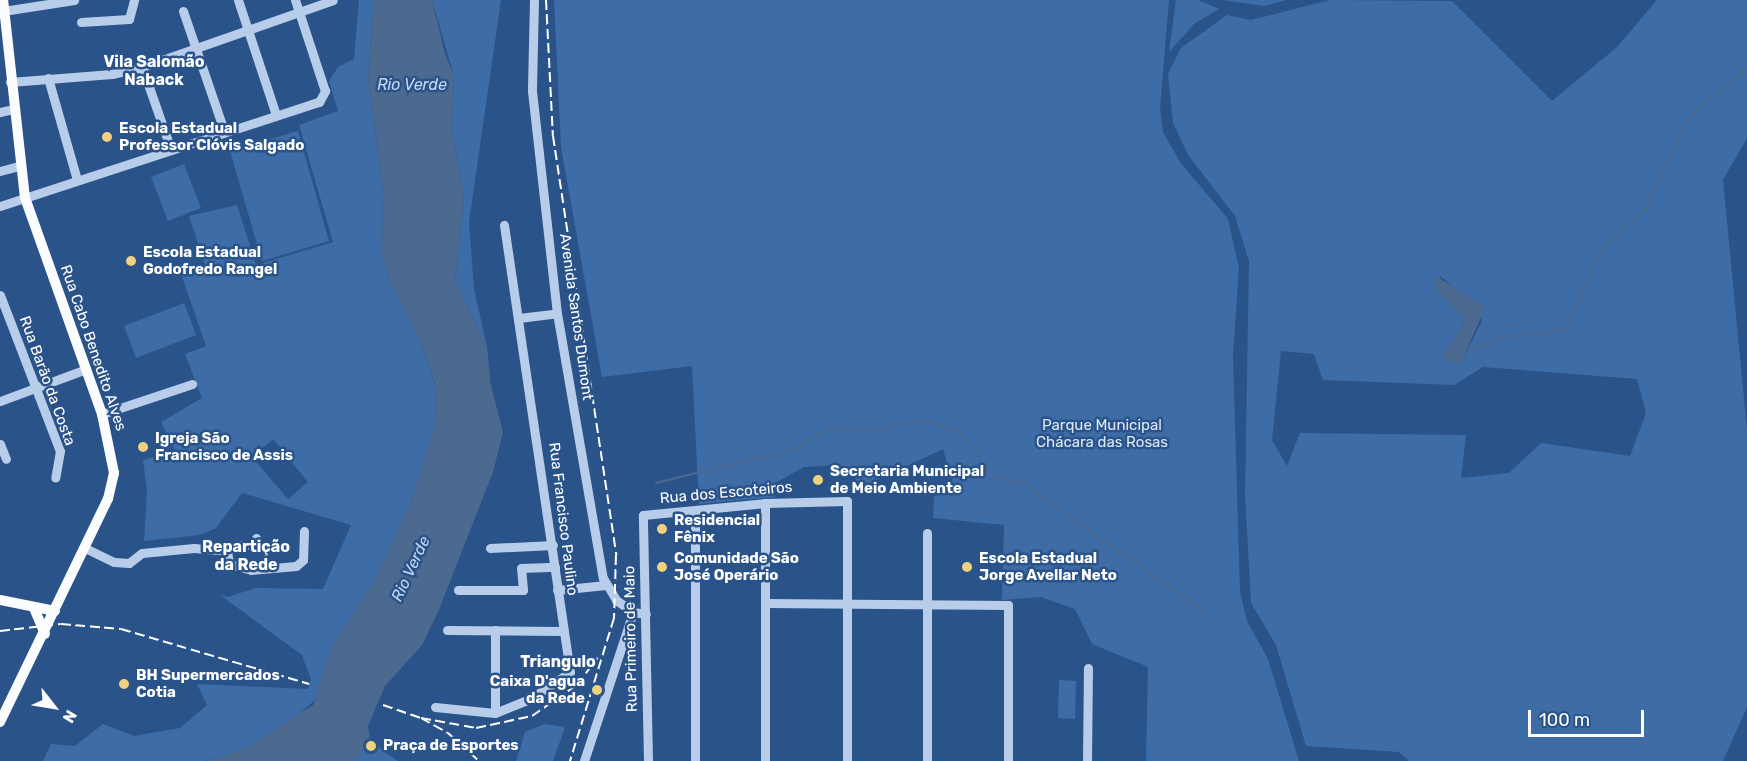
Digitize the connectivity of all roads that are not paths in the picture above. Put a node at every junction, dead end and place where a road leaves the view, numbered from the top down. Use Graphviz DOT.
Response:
graph roads {
  1 [pos="134,0"];
  2 [pos="238,0"];
  3 [pos="295,0"];
  4 [pos="333,0"];
  5 [pos="534,0"];
  6 [pos="67,1"];
  7 [pos="3,5"];
  8 [pos="183,11"];
  9 [pos="299,12"];
  10 [pos="81,22"];
  11 [pos="248,30"];
  12 [pos="195,48"];
  13 [pos="142,66"];
  14 [pos="48,78"];
  15 [pos="10,82"];
  16 [pos="13,109"];
  17 [pos="0,112"];
  18 [pos="276,114"];
  19 [pos="224,132"];
  20 [pos="171,150"];
  21 [pos="19,166"];
  22 [pos="0,171"];
  23 [pos="77,180"];
  24 [pos="25,198"];
  25 [pos="0,206"];
  26 [pos="504,225"];
  27 [pos="0,295"];
  28 [pos="557,313"];
  29 [pos="519,318"];
  30 [pos="86,369"];
  31 [pos="192,384"];
  32 [pos="36,388"];
  33 [pos="0,401"];
  34 [pos="102,414"];
  35 [pos="0,444"];
  36 [pos="6,459"];
  37 [pos="55,478"];
  38 [pos="765,503"];
  39 [pos="694,512"];
  40 [pos="644,515"];
  41 [pos="304,531"];
  42 [pos="927,533"];
  43 [pos="256,538"];
  44 [pos="553,545"];
  45 [pos="85,548"];
  46 [pos="490,548"];
  47 [pos="227,551"];
  48 [pos="555,567"];
  49 [pos="606,585"];
  50 [pos="458,590"];
  51 [pos="557,590"];
  52 [pos="0,600"];
  53 [pos="765,603"];
  54 [pos="847,604"];
  55 [pos="926,605"];
  56 [pos="34,609"];
  57 [pos="633,612"];
  58 [pos="54,614"];
  59 [pos="646,614"];
  60 [pos="39,620"];
  61 [pos="447,630"];
  62 [pos="495,630"];
  63 [pos="562,630"];
  64 [pos="45,634"];
  65 [pos="1088,668"];
  66 [pos="5,704"];
  67 [pos="435,707"];
  68 [pos="495,713"];
  69 [pos="1,719"];
  70 [pos="584,761"];
  71 [pos="648,761"];
  72 [pos="694,761"];
  73 [pos="765,761"];
  74 [pos="847,761"];
  75 [pos="927,761"];
  76 [pos="1008,761"];
  77 [pos="1087,761"];
  1 -- 10 [label="street"];
  2 -- 11 [label="street"];
  3 -- 9 [label="street"];
  4 -- 9 [label="street"];
  5 -- 28 [label="street, Avenida Santos Dumont"];
  6 -- 7 [label="street"];
  7 -- 15 [label="main road, Rua Cabo Benedito Alves"];
  8 -- 12 [label="street"];
  9 -- 11 [label="street"];
  9 -- 18 [label="street"];
  11 -- 12 [label="street"];
  11 -- 18 [label="street"];
  12 -- 13 [label="street"];
  12 -- 19 [label="street"];
  13 -- 14 [label="street"];
  13 -- 20 [label="street"];
  14 -- 15 [label="street"];
  14 -- 23 [label="street"];
  15 -- 16 [label="main road, Rua Cabo Benedito Alves"];
  16 -- 17 [label="street"];
  16 -- 21 [label="main road, Rua Cabo Benedito Alves"];
  18 -- 19 [label="street"];
  19 -- 20 [label="street"];
  20 -- 23 [label="street"];
  21 -- 22 [label="street"];
  21 -- 24 [label="main road, Rua Cabo Benedito Alves"];
  23 -- 24 [label="street"];
  24 -- 25 [label="street"];
  24 -- 30 [label="main road, Rua Cabo Benedito Alves"];
  26 -- 29 [label="street, Rua Francisco Paulino"];
  27 -- 32 [label="street, Rua Barão da Costa"];
  28 -- 29 [label="street"];
  28 -- 49 [label="street, Avenida Santos Dumont"];
  29 -- 44 [label="street, Rua Francisco Paulino"];
  30 -- 32 [label="street"];
  30 -- 34 [label="main road, Rua Cabo Benedito Alves"];
  31 -- 34 [label="street"];
  32 -- 33 [label="street"];
  32 -- 37 [label="street, Rua Barão da Costa"];
  34 -- 45 [label="main road, Rua Cabo Benedito Alves"];
  35 -- 36 [label="street"];
  38 -- 39 [label="street, Rua dos Escoteiros"];
  38 -- 53 [label="street"];
  38 -- 54 [label="street, Rua dos Escoteiros"];
  39 -- 40 [label="street, Rua dos Escoteiros"];
  39 -- 72 [label="street"];
  40 -- 59 [label="street, Rua Primeiro de Maio"];
  41 -- 47 [label="street"];
  42 -- 55 [label="street"];
  43 -- 47 [label="street"];
  44 -- 46 [label="street"];
  44 -- 48 [label="street, Rua Francisco Paulino"];
  45 -- 47 [label="street"];
  45 -- 58 [label="main road, Rua Cabo Benedito Alves"];
  48 -- 50 [label="street"];
  48 -- 51 [label="street, Rua Francisco Paulino"];
  49 -- 51 [label="street"];
  49 -- 57 [label="street"];
  51 -- 63 [label="street, Rua Francisco Paulino"];
  52 -- 56 [label="main road"];
  53 -- 54 [label="street"];
  53 -- 73 [label="street"];
  54 -- 55 [label="street"];
  54 -- 74 [label="street"];
  55 -- 75 [label="street"];
  55 -- 76 [label="street"];
  56 -- 58 [label="main road"];
  56 -- 60 [label="main road"];
  57 -- 59 [label="street"];
  57 -- 70 [label="street"];
  58 -- 60 [label="main road"];
  58 -- 64 [label="main road, Rua Cabo Benedito Alves"];
  59 -- 71 [label="street, Rua Primeiro de Maio"];
  60 -- 64 [label="main road"];
  61 -- 62 [label="street"];
  62 -- 63 [label="street"];
  62 -- 68 [label="street"];
  63 -- 68 [label="street, Rua Francisco Paulino"];
  64 -- 66 [label="main road, Rua Cabo Benedito Alves"];
  65 -- 77 [label="street"];
  66 -- 69 [label="main road, Rua Cabo Benedito Alves"];
  67 -- 68 [label="street, Rua Francisco Paulino"];
}
